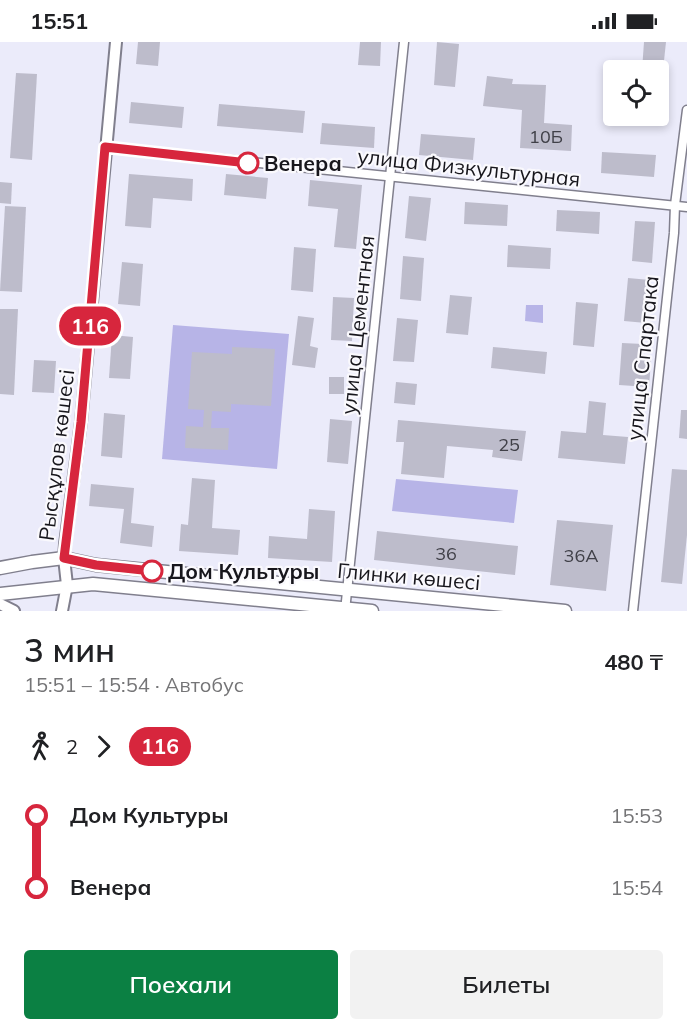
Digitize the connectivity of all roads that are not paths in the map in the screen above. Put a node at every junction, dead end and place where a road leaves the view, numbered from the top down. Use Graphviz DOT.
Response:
graph roads {
  1 [pos="116,42"];
  2 [pos="404,42"];
  3 [pos="687,110"];
  4 [pos="105,147"];
  5 [pos="391,178"];
  6 [pos="675,205"];
  7 [pos="687,207"];
  8 [pos="64,558"];
  9 [pos="0,568"];
  10 [pos="67,585"];
  11 [pos="347,591"];
  12 [pos="0,594"];
  13 [pos="0,603"];
  14 [pos="346,609"];
  15 [pos="14,611"];
  16 [pos="62,611"];
  17 [pos="372,611"];
  18 [pos="566,611"];
  19 [pos="633,611"];
  1 -- 4 [label="street, Рысқұлов көшесі"];
  2 -- 5 [label="street, улица Цементная"];
  3 -- 6 [label="street, улица Спартака"];
  4 -- 5 [label="street, улица Физкультурная"];
  4 -- 8 [label="street, Рысқұлов көшесі"];
  5 -- 6 [label="street, улица Физкультурная"];
  5 -- 11 [label="street, улица Цементная"];
  6 -- 7 [label="street, улица Физкультурная"];
  6 -- 19 [label="street, улица Спартака"];
  8 -- 9 [label="main road, Глинки көшесі"];
  8 -- 10 [label="street, Рысқұлов көшесі"];
  8 -- 11 [label="main road, Глинки көшесі"];
  10 -- 12 [label="main road, Глинки көшесі"];
  10 -- 14 [label="main road, Глинки көшесі"];
  10 -- 16 [label="street, Рысқұлов көшесі"];
  11 -- 14 [label="street, улица Цементная"];
  11 -- 18 [label="main road, Глинки көшесі"];
  13 -- 15 [label="street"];
  14 -- 17 [label="main road, Глинки көшесі"];
}
